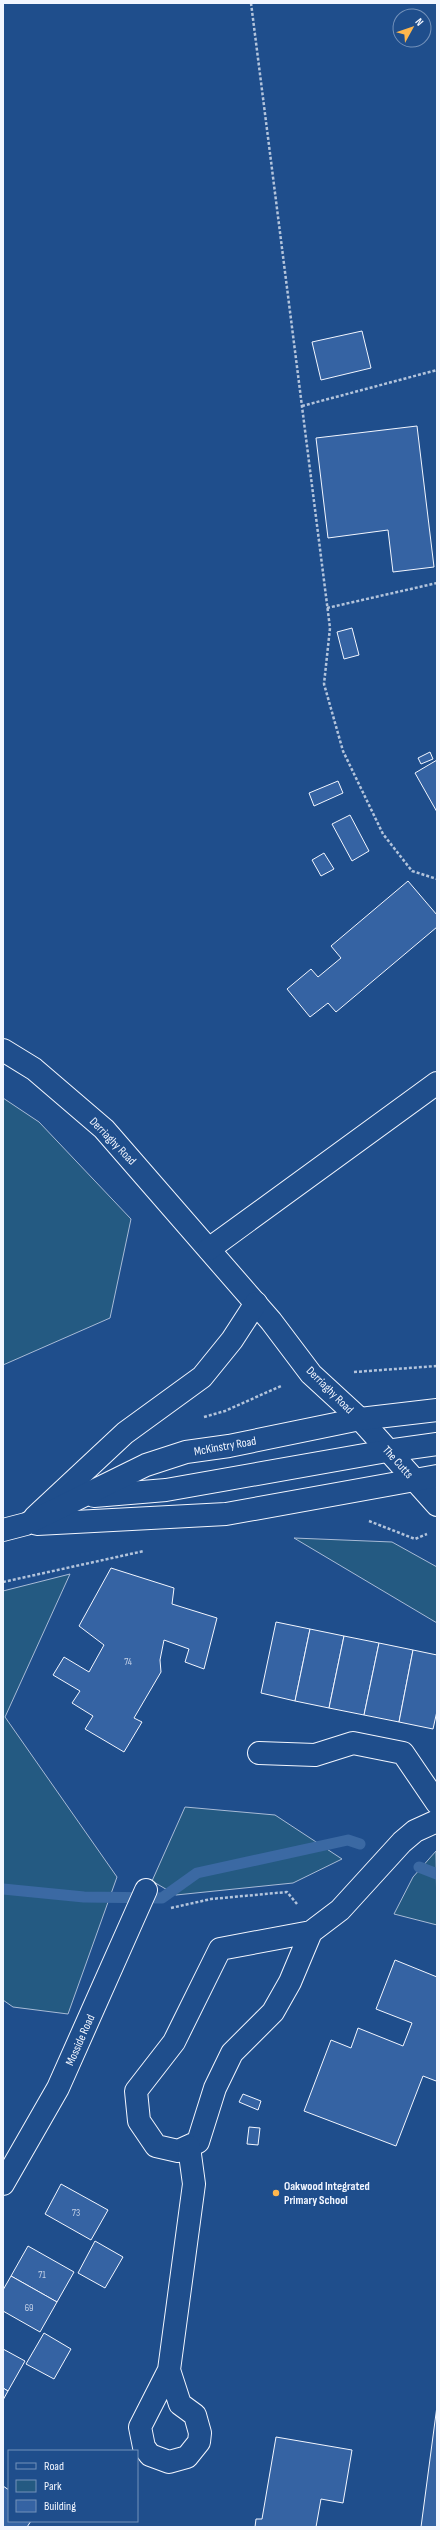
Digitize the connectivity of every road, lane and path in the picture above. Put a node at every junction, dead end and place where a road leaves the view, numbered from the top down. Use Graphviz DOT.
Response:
graph roads {
  1 [pos="251,3"];
  2 [pos="437,370"];
  3 [pos="302,406"];
  4 [pos="437,583"];
  5 [pos="327,608"];
  6 [pos="437,879"];
  7 [pos="3,1050"];
  8 [pos="437,1083"];
  9 [pos="209,1249"];
  10 [pos="256,1303"];
  11 [pos="437,1366"];
  12 [pos="311,1374"];
  13 [pos="225,1410"];
  14 [pos="437,1410"];
  15 [pos="360,1419"];
  16 [pos="437,1444"];
  17 [pos="387,1451"];
  18 [pos="437,1476"];
  19 [pos="414,1480"];
  20 [pos="85,1497"];
  21 [pos="437,1505"];
  22 [pos="26,1524"];
  23 [pos="3,1530"];
  24 [pos="259,1753"];
  25 [pos="437,1803"];
  26 [pos="437,1821"];
  27 [pos="146,1890"];
  28 [pos="134,1915"];
  29 [pos="314,1930"];
  30 [pos="189,2146"];
  31 [pos="3,2184"];
  32 [pos="169,2370"];
  1 -- 3 [label="path"];
  2 -- 3 [label="path"];
  3 -- 5 [label="path"];
  4 -- 5 [label="path"];
  5 -- 6 [label="path"];
  7 -- 9 [label="main road, Derriaghy Road"];
  8 -- 9 [label="main road"];
  9 -- 10 [label="main road, Derriaghy Road"];
  10 -- 12 [label="main road, Derriaghy Road"];
  10 -- 22 [label="main road"];
  11 -- 12 [label="path"];
  12 -- 13 [label="path"];
  12 -- 15 [label="main road, Derriaghy Road"];
  14 -- 15 [label="main road, McKinstry Road"];
  15 -- 17 [label="main road, The Cutts"];
  15 -- 20 [label="main road, McKinstry Road"];
  16 -- 17 [label="main road"];
  17 -- 19 [label="main road, The Cutts"];
  17 -- 20 [label="main road"];
  18 -- 19 [label="main road, McKinstry Road"];
  19 -- 21 [label="main road, The Cutts"];
  19 -- 22 [label="main road, McKinstry Road"];
  20 -- 22 [label="main road, McKinstry Road"];
  22 -- 23 [label="main road, McKinstry Road"];
  24 -- 25 [label="main road"];
  26 -- 29 [label="main road"];
  27 -- 28 [label="main road, Mosside Road"];
  28 -- 29 [label="path"];
  28 -- 31 [label="main road, Mosside Road"];
  29 -- 30 [label="main road"];
  29 -- 30 [label="main road"];
  30 -- 32 [label="main road"];
}
